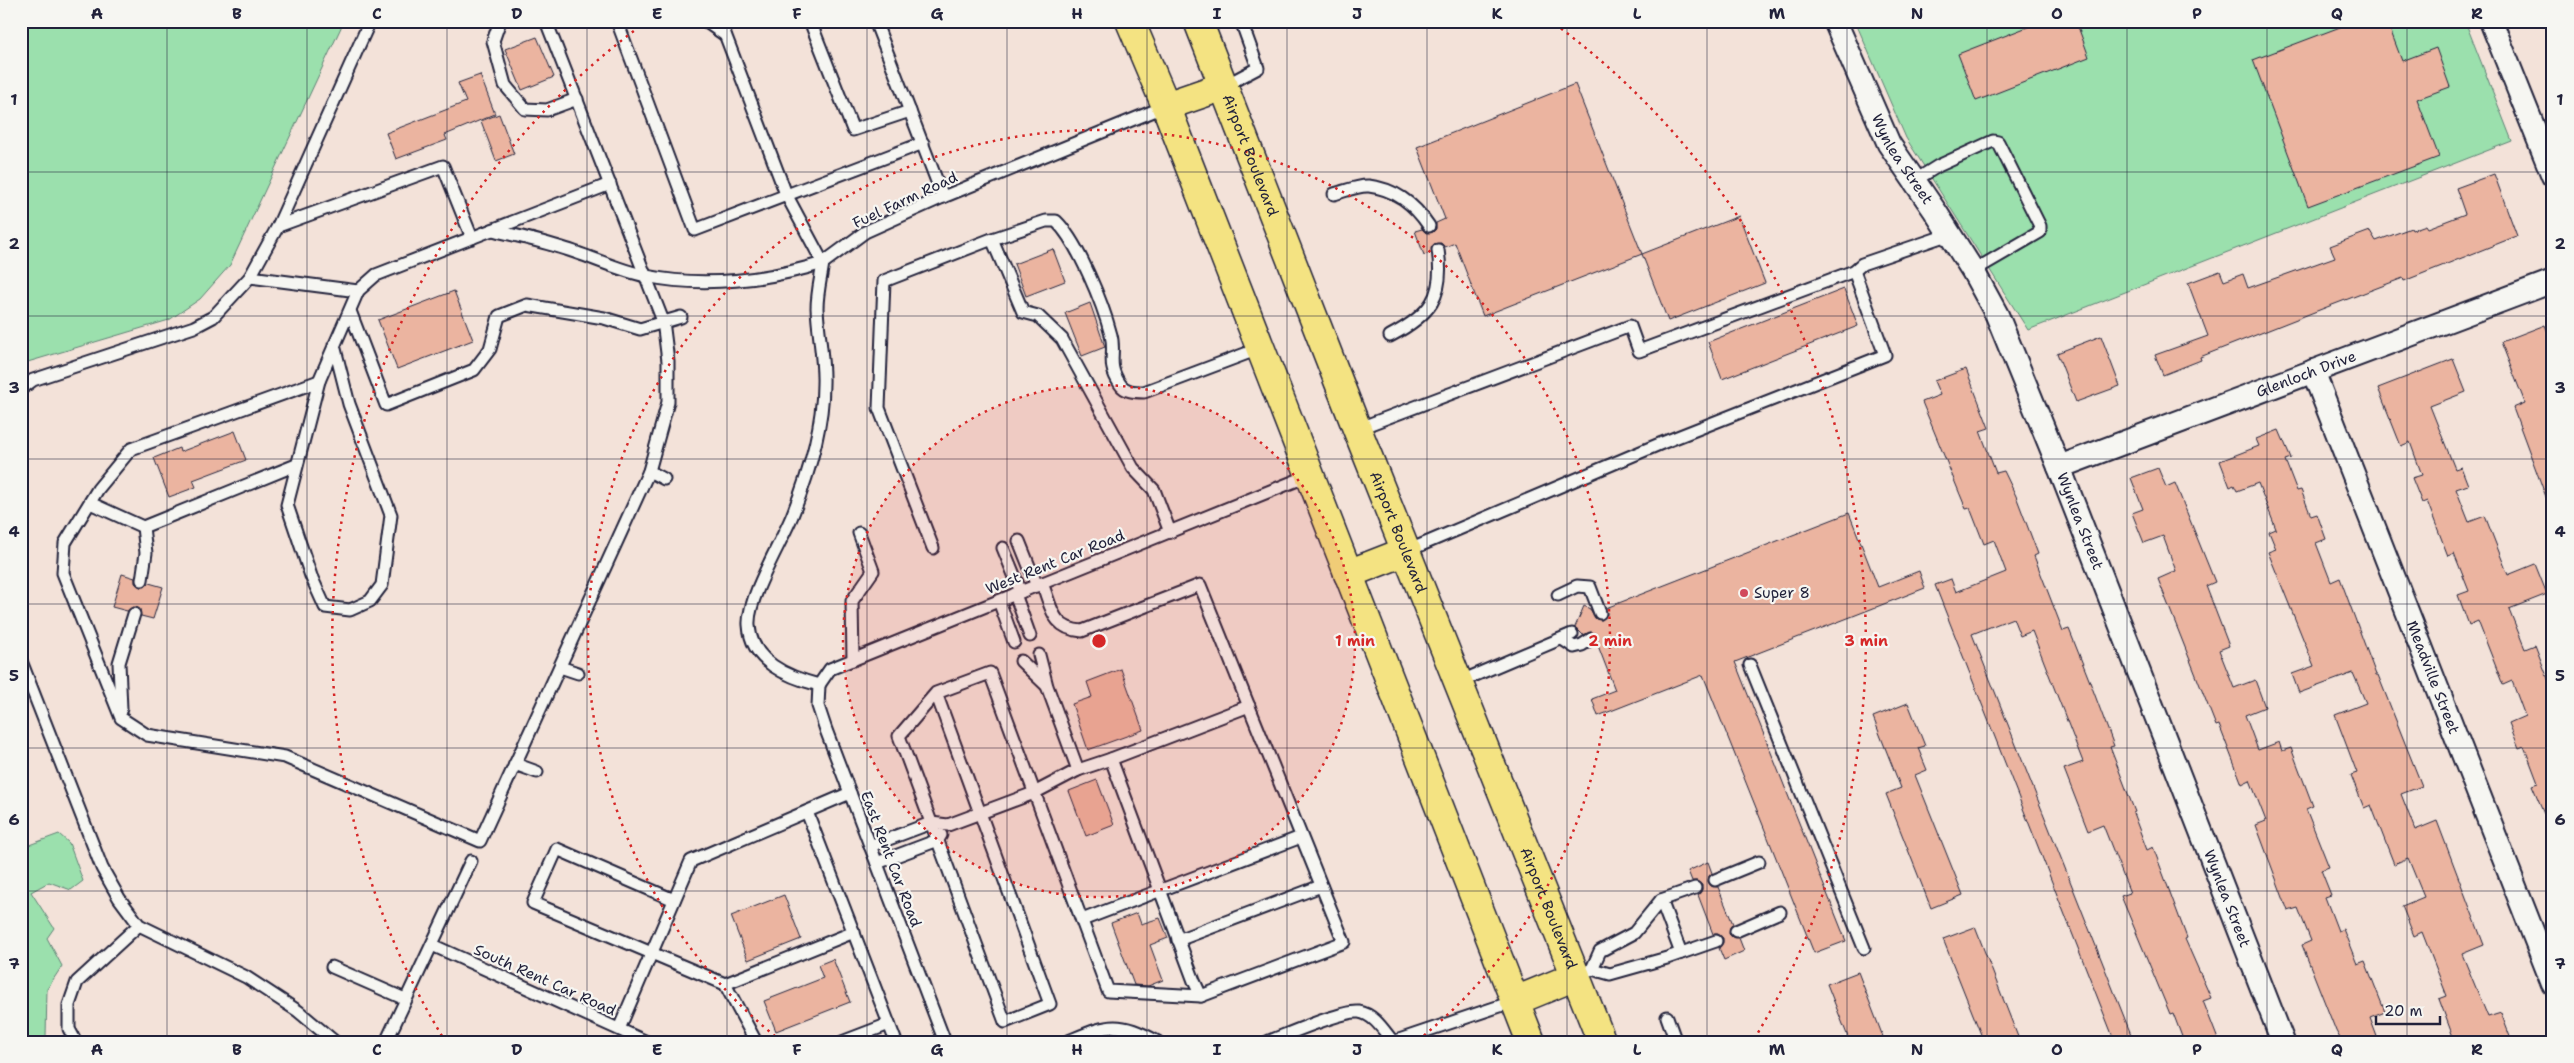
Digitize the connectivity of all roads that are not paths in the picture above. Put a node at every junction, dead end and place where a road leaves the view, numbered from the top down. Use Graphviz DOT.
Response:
graph roads {
  1 [pos="370,21"];
  2 [pos="500,21"];
  3 [pos="546,21"];
  4 [pos="617,21"];
  5 [pos="705,21"];
  6 [pos="720,21"];
  7 [pos="731,21"];
  8 [pos="810,21"];
  9 [pos="875,21"];
  10 [pos="1130,21"];
  11 [pos="1198,21"];
  12 [pos="1241,21"];
  13 [pos="1835,21"];
  14 [pos="2491,21"];
  15 [pos="725,35"];
  16 [pos="1224,86"];
  17 [pos="577,100"];
  18 [pos="1166,106"];
  19 [pos="910,112"];
  20 [pos="923,143"];
  21 [pos="2553,176"];
  22 [pos="1914,181"];
  23 [pos="610,184"];
  24 [pos="786,194"];
  25 [pos="1334,194"];
  26 [pos="943,197"];
  27 [pos="278,226"];
  28 [pos="1429,226"];
  29 [pos="492,230"];
  30 [pos="1950,234"];
  31 [pos="472,238"];
  32 [pos="992,238"];
  33 [pos="1438,250"];
  34 [pos="823,263"];
  35 [pos="1854,271"];
  36 [pos="1973,271"];
  37 [pos="646,276"];
  38 [pos="250,278"];
  39 [pos="2553,280"];
  40 [pos="358,291"];
  41 [pos="350,311"];
  42 [pos="681,317"];
  43 [pos="663,321"];
  44 [pos="1390,336"];
  45 [pos="334,345"];
  46 [pos="1261,348"];
  47 [pos="2313,371"];
  48 [pos="319,381"];
  49 [pos="21,389"];
  50 [pos="1357,429"];
  51 [pos="296,465"];
  52 [pos="2059,467"];
  53 [pos="649,471"];
  54 [pos="1310,475"];
  55 [pos="664,478"];
  56 [pos="90,503"];
  57 [pos="143,526"];
  58 [pos="858,532"];
  59 [pos="1170,532"];
  60 [pos="1019,542"];
  61 [pos="933,548"];
  62 [pos="1003,548"];
  63 [pos="1407,551"];
  64 [pos="1348,574"];
  65 [pos="142,580"];
  66 [pos="1040,584"];
  67 [pos="1018,593"];
  68 [pos="1558,595"];
  69 [pos="999,601"];
  70 [pos="1600,613"];
  71 [pos="134,614"];
  72 [pos="1030,636"];
  73 [pos="1591,639"];
  74 [pos="1014,642"];
  75 [pos="1039,655"];
  76 [pos="21,660"];
  77 [pos="853,660"];
  78 [pos="1021,661"];
  79 [pos="1750,665"];
  80 [pos="560,667"];
  81 [pos="578,673"];
  82 [pos="1459,682"];
  83 [pos="818,685"];
  84 [pos="1047,686"];
  85 [pos="936,693"];
  86 [pos="1249,706"];
  87 [pos="122,718"];
  88 [pos="1111,758"];
  89 [pos="516,764"];
  90 [pos="1078,770"];
  91 [pos="537,772"];
  92 [pos="850,793"];
  93 [pos="1034,793"];
  94 [pos="807,812"];
  95 [pos="980,814"];
  96 [pos="931,823"];
  97 [pos="948,825"];
  98 [pos="1301,836"];
  99 [pos="938,840"];
  100 [pos="870,846"];
  101 [pos="470,861"];
  102 [pos="1759,862"];
  103 [pos="877,863"];
  104 [pos="1715,880"];
  105 [pos="1321,886"];
  106 [pos="1695,888"];
  107 [pos="1160,890"];
  108 [pos="674,900"];
  109 [pos="1661,900"];
  110 [pos="1780,912"];
  111 [pos="1082,920"];
  112 [pos="139,926"];
  113 [pos="1736,931"];
  114 [pos="854,932"];
  115 [pos="1178,940"];
  116 [pos="1716,941"];
  117 [pos="432,945"];
  118 [pos="1864,948"];
  119 [pos="652,953"];
  120 [pos="1681,953"];
  121 [pos="332,967"];
  122 [pos="1584,972"];
  123 [pos="725,984"];
  124 [pos="2553,984"];
  125 [pos="1201,996"];
  126 [pos="405,999"];
  127 [pos="1515,1001"];
  128 [pos="1667,1017"];
  129 [pos="889,1024"];
  130 [pos="619,1029"];
  131 [pos="76,1042"];
  132 [pos="336,1042"];
  133 [pos="386,1042"];
  134 [pos="647,1042"];
  135 [pos="756,1042"];
  136 [pos="842,1042"];
  137 [pos="896,1042"];
  138 [pos="945,1042"];
  139 [pos="1066,1042"];
  140 [pos="1158,1042"];
  141 [pos="1267,1042"];
  142 [pos="1393,1042"];
  143 [pos="1531,1042"];
  144 [pos="1602,1042"];
  145 [pos="1676,1042"];
  146 [pos="2283,1042"];
  1 -- 27 [label="lane"];
  2 -- 17 [label="lane"];
  3 -- 17 [label="lane"];
  4 -- 24 [label="lane"];
  5 -- 15 [label="lane"];
  6 -- 15 [label="lane"];
  7 -- 15 [label="lane"];
  8 -- 19 [label="lane"];
  9 -- 19 [label="lane"];
  10 -- 18 [label="main road"];
  11 -- 16 [label="main road, Airport Boulevard"];
  12 -- 16 [label="lane"];
  13 -- 22 [label="street, Wynlea Street"];
  14 -- 21 [label="street"];
  15 -- 24 [label="lane"];
  16 -- 18 [label="main road"];
  16 -- 50 [label="main road, Airport Boulevard"];
  17 -- 23 [label="lane"];
  18 -- 26 [label="lane, Fuel Farm Road"];
  18 -- 46 [label="main road"];
  19 -- 20 [label="lane"];
  20 -- 24 [label="lane"];
  20 -- 26 [label="lane"];
  22 -- 30 [label="street, Wynlea Street"];
  22 -- 36 [label="lane"];
  23 -- 29 [label="lane"];
  23 -- 37 [label="lane"];
  24 -- 34 [label="lane"];
  25 -- 28 [label="lane"];
  26 -- 34 [label="lane, Fuel Farm Road"];
  27 -- 31 [label="lane"];
  27 -- 38 [label="lane"];
  29 -- 31 [label="lane"];
  29 -- 37 [label="lane, Fuel Farm Road"];
  30 -- 35 [label="lane"];
  30 -- 36 [label="street, Wynlea Street"];
  31 -- 40 [label="lane"];
  32 -- 46 [label="lane"];
  32 -- 59 [label="lane"];
  32 -- 61 [label="lane"];
  33 -- 44 [label="lane"];
  34 -- 37 [label="lane, Fuel Farm Road"];
  34 -- 83 [label="lane"];
  35 -- 50 [label="lane"];
  35 -- 63 [label="lane"];
  36 -- 52 [label="street, Wynlea Street"];
  37 -- 43 [label="lane"];
  38 -- 40 [label="lane"];
  38 -- 49 [label="lane"];
  39 -- 47 [label="street, Glenloch Drive"];
  40 -- 41 [label="lane"];
  41 -- 43 [label="lane"];
  41 -- 45 [label="lane"];
  42 -- 43 [label="lane"];
  43 -- 53 [label="lane"];
  45 -- 48 [label="lane"];
  45 -- 51 [label="lane"];
  46 -- 54 [label="main road"];
  47 -- 52 [label="street, Glenloch Drive"];
  47 -- 124 [label="street, Meadville Street"];
  48 -- 51 [label="lane"];
  48 -- 56 [label="lane"];
  50 -- 63 [label="main road, Airport Boulevard"];
  51 -- 57 [label="lane"];
  52 -- 146 [label="street, Wynlea Street"];
  53 -- 55 [label="lane"];
  53 -- 80 [label="lane"];
  54 -- 59 [label="lane, West Rent Car Road"];
  54 -- 64 [label="main road"];
  56 -- 57 [label="lane"];
  56 -- 87 [label="lane"];
  57 -- 65 [label="lane"];
  58 -- 77 [label="lane"];
  59 -- 66 [label="lane, West Rent Car Road"];
  60 -- 66 [label="lane"];
  62 -- 67 [label="lane"];
  63 -- 64 [label="main road"];
  63 -- 82 [label="main road, Airport Boulevard"];
  64 -- 127 [label="main road"];
  66 -- 67 [label="lane, West Rent Car Road"];
  66 -- 86 [label="lane"];
  67 -- 69 [label="lane, West Rent Car Road"];
  67 -- 72 [label="lane"];
  68 -- 70 [label="lane"];
  69 -- 74 [label="lane"];
  69 -- 77 [label="lane, West Rent Car Road"];
  71 -- 87 [label="lane"];
  73 -- 82 [label="lane"];
  75 -- 84 [label="lane"];
  76 -- 112 [label="lane"];
  77 -- 83 [label="lane, West Rent Car Road"];
  78 -- 84 [label="lane"];
  79 -- 118 [label="lane"];
  80 -- 81 [label="lane"];
  80 -- 89 [label="lane"];
  82 -- 122 [label="main road, Airport Boulevard"];
  83 -- 92 [label="lane, East Rent Car Road"];
  84 -- 90 [label="lane"];
  85 -- 93 [label="lane"];
  85 -- 95 [label="lane"];
  85 -- 96 [label="lane"];
  86 -- 88 [label="lane"];
  86 -- 98 [label="lane"];
  87 -- 89 [label="lane"];
  88 -- 90 [label="lane"];
  88 -- 107 [label="lane"];
  89 -- 91 [label="lane"];
  90 -- 93 [label="lane"];
  92 -- 94 [label="lane"];
  92 -- 100 [label="lane, East Rent Car Road"];
  93 -- 95 [label="lane"];
  93 -- 111 [label="lane"];
  94 -- 108 [label="lane"];
  94 -- 114 [label="lane"];
  95 -- 97 [label="lane"];
  95 -- 99 [label="lane"];
  96 -- 97 [label="lane"];
  96 -- 99 [label="lane"];
  96 -- 100 [label="lane"];
  97 -- 99 [label="lane"];
  98 -- 105 [label="lane"];
  98 -- 107 [label="lane"];
  99 -- 103 [label="lane"];
  100 -- 103 [label="lane, East Rent Car Road"];
  101 -- 117 [label="lane"];
  102 -- 104 [label="lane"];
  103 -- 138 [label="lane, East Rent Car Road"];
  105 -- 115 [label="lane"];
  105 -- 125 [label="lane"];
  106 -- 109 [label="lane"];
  107 -- 111 [label="lane"];
  107 -- 115 [label="lane"];
  108 -- 119 [label="lane"];
  108 -- 119 [label="lane"];
  109 -- 120 [label="lane"];
  109 -- 122 [label="lane"];
  110 -- 113 [label="lane"];
  111 -- 125 [label="lane"];
  112 -- 131 [label="lane"];
  112 -- 132 [label="lane"];
  114 -- 123 [label="lane"];
  114 -- 129 [label="lane"];
  115 -- 125 [label="lane"];
  116 -- 120 [label="lane"];
  117 -- 126 [label="lane"];
  117 -- 130 [label="lane, South Rent Car Road"];
  119 -- 123 [label="lane"];
  119 -- 130 [label="lane"];
  120 -- 122 [label="lane"];
  121 -- 126 [label="lane"];
  122 -- 127 [label="main road"];
  122 -- 144 [label="main road, Airport Boulevard"];
  123 -- 135 [label="lane"];
  126 -- 133 [label="lane"];
  127 -- 142 [label="lane"];
  127 -- 143 [label="main road"];
  128 -- 145 [label="lane"];
  129 -- 136 [label="lane"];
  129 -- 137 [label="lane"];
  130 -- 134 [label="lane, South Rent Car Road"];
  139 -- 140 [label="lane"];
  141 -- 142 [label="lane"];
}
